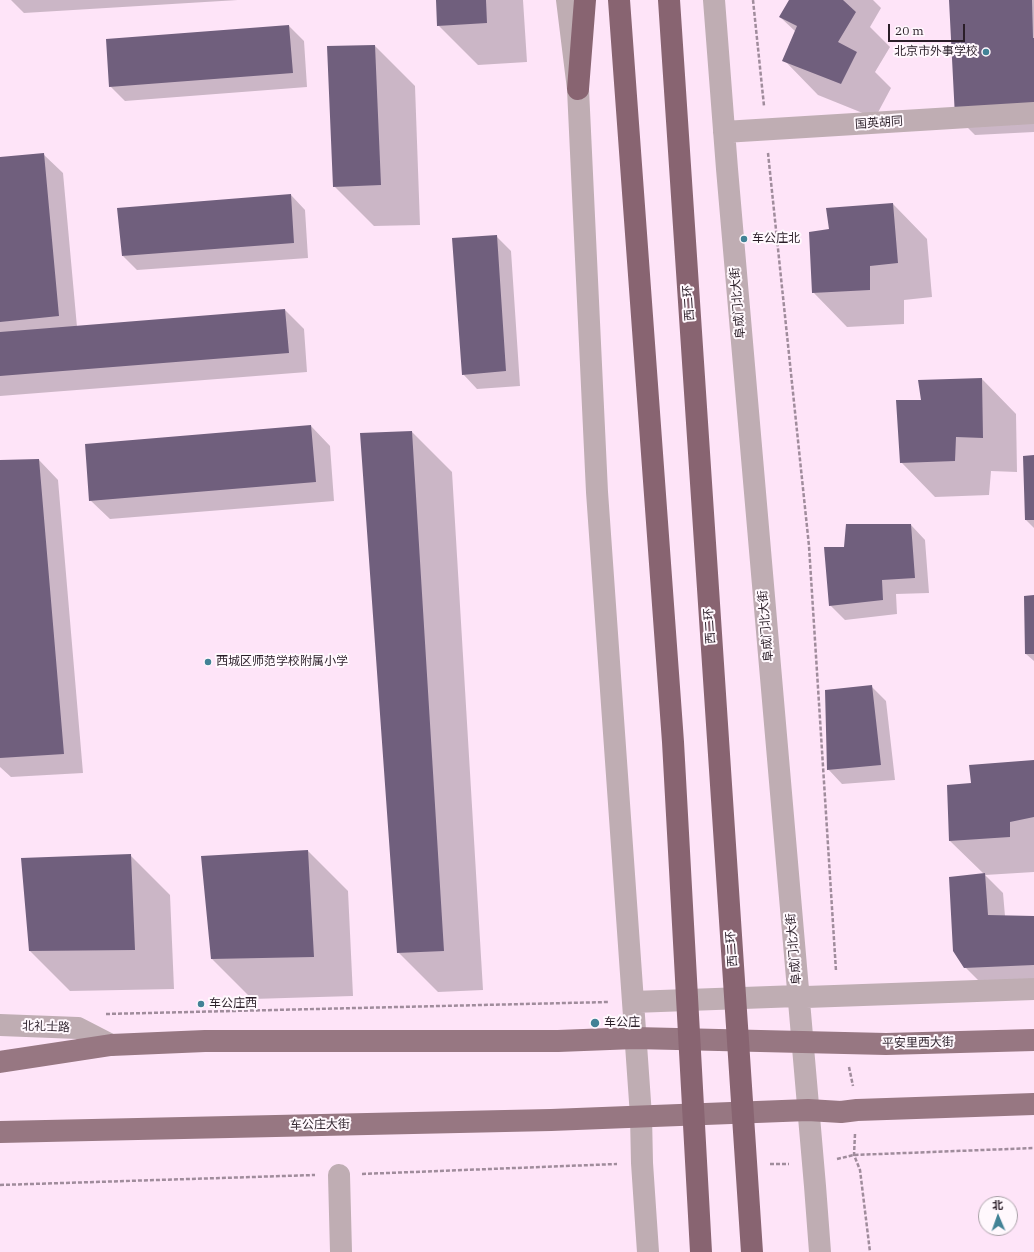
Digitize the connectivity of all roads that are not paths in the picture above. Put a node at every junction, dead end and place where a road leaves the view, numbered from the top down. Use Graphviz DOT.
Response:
graph roads {
  1 [pos="567,0"];
  2 [pos="585,0"];
  3 [pos="619,0"];
  4 [pos="669,0"];
  5 [pos="714,0"];
  6 [pos="578,89"];
  7 [pos="1034,113"];
  8 [pos="724,132"];
  9 [pos="1034,989"];
  10 [pos="798,996"];
  11 [pos="633,1002"];
  12 [pos="0,1025"];
  13 [pos="635,1038"];
  14 [pos="1034,1040"];
  15 [pos="802,1042"];
  16 [pos="111,1045"];
  17 [pos="0,1062"];
  18 [pos="1034,1104"];
  19 [pos="808,1110"];
  20 [pos="640,1116"];
  21 [pos="0,1132"];
  22 [pos="339,1175"];
  23 [pos="341,1252"];
  24 [pos="648,1252"];
  25 [pos="701,1252"];
  26 [pos="752,1252"];
  27 [pos="820,1252"];
  1 -- 6 [label="street"];
  2 -- 6 [label="highway"];
  3 -- 25 [label="highway"];
  4 -- 26 [label="highway, 西二环"];
  5 -- 8 [label="street, 阜成门北大街"];
  6 -- 11 [label="street"];
  7 -- 8 [label="street, 国英胡同"];
  8 -- 10 [label="street, 阜成门北大街"];
  9 -- 10 [label="street"];
  10 -- 11 [label="street"];
  10 -- 15 [label="street, 阜成门北大街"];
  11 -- 13 [label="street"];
  12 -- 16 [label="street, 北礼士路"];
  13 -- 15 [label="main road, 平安里西大街"];
  13 -- 16 [label="main road"];
  13 -- 20 [label="street"];
  14 -- 15 [label="main road, 平安里西大街"];
  15 -- 19 [label="street, 阜成门北大街"];
  16 -- 17 [label="main road"];
  18 -- 19 [label="main road"];
  19 -- 20 [label="main road, 车公庄大街"];
  19 -- 27 [label="street, 阜成门北大街"];
  20 -- 21 [label="main road, 车公庄大街"];
  20 -- 24 [label="street"];
  22 -- 23 [label="street"];
}
